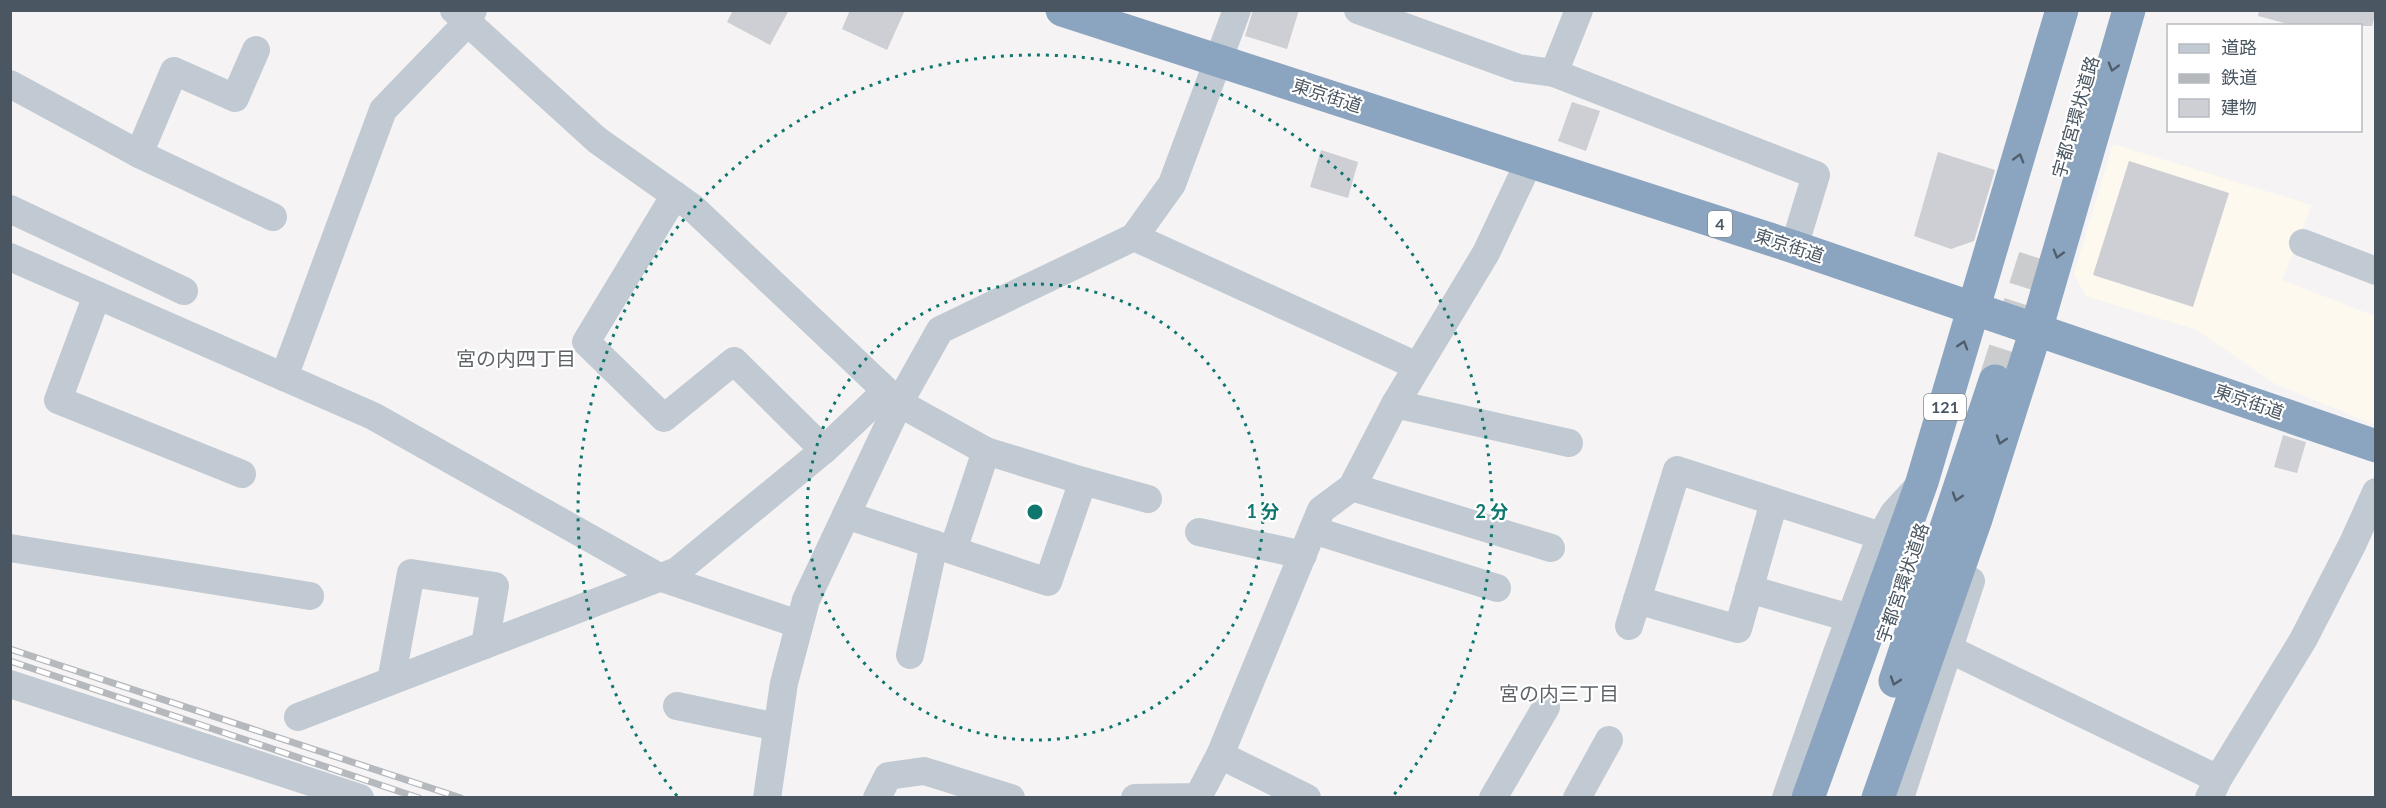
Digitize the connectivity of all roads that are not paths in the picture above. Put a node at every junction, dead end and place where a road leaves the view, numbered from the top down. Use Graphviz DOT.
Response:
graph roads {
  1 [pos="1062,10"];
  2 [pos="1237,10"];
  3 [pos="1358,10"];
  4 [pos="1579,10"];
  5 [pos="2062,10"];
  6 [pos="2082,10"];
  7 [pos="2107,10"];
  8 [pos="2129,10"];
  9 [pos="465,15"];
  10 [pos="256,50"];
  11 [pos="1216,60"];
  12 [pos="1554,73"];
  13 [pos="10,84"];
  14 [pos="139,154"];
  15 [pos="1528,162"];
  16 [pos="675,195"];
  17 [pos="10,209"];
  18 [pos="273,217"];
  19 [pos="1134,237"];
  20 [pos="2303,243"];
  21 [pos="1794,247"];
  22 [pos="10,257"];
  23 [pos="2376,271"];
  24 [pos="184,291"];
  25 [pos="97,295"];
  26 [pos="1975,308"];
  27 [pos="2036,330"];
  28 [pos="1417,366"];
  29 [pos="284,377"];
  30 [pos="893,397"];
  31 [pos="1395,404"];
  32 [pos="1569,443"];
  33 [pos="2376,446"];
  34 [pos="824,450"];
  35 [pos="986,451"];
  36 [pos="242,474"];
  37 [pos="1083,481"];
  38 [pos="1922,482"];
  39 [pos="1352,487"];
  40 [pos="2376,492"];
  41 [pos="1148,499"];
  42 [pos="1774,502"];
  43 [pos="846,515"];
  44 [pos="1976,519"];
  45 [pos="1199,532"];
  46 [pos="1881,536"];
  47 [pos="1308,543"];
  48 [pos="943,547"];
  49 [pos="10,548"];
  50 [pos="1551,548"];
  51 [pos="659,577"];
  52 [pos="1497,588"];
  53 [pos="1749,590"];
  54 [pos="310,596"];
  55 [pos="1850,618"];
  56 [pos="798,624"];
  57 [pos="484,645"];
  58 [pos="1949,649"];
  59 [pos="910,655"];
  60 [pos="391,681"];
  61 [pos="10,684"];
  62 [pos="677,706"];
  63 [pos="1546,707"];
  64 [pos="298,717"];
  65 [pos="777,727"];
  66 [pos="1609,740"];
  67 [pos="1220,755"];
  68 [pos="1264,788"];
  69 [pos="2214,788"];
  70 [pos="1162,797"];
  71 [pos="360,798"];
  72 [pos="767,798"];
  73 [pos="877,798"];
  74 [pos="1011,798"];
  75 [pos="1135,798"];
  76 [pos="1307,798"];
  77 [pos="1493,798"];
  78 [pos="1577,798"];
  79 [pos="1786,798"];
  80 [pos="1808,798"];
  81 [pos="1828,798"];
  82 [pos="1854,798"];
  83 [pos="1878,798"];
  84 [pos="1900,798"];
  1 -- 11 [label="highway, 東京街道 / 4"];
  2 -- 11 [label="street"];
  3 -- 12 [label="street"];
  4 -- 12 [label="street"];
  26 -- 5 [label="highway, 121, one-way"];
  6 -- 7 [label="highway, 宇都宮環状道路"];
  8 -- 27 [label="highway, one-way"];
  9 -- 16 [label="street"];
  9 -- 29 [label="street"];
  10 -- 14 [label="street"];
  11 -- 15 [label="highway, 東京街道 / 4"];
  11 -- 19 [label="street"];
  12 -- 21 [label="street"];
  13 -- 14 [label="street"];
  14 -- 18 [label="street"];
  15 -- 21 [label="highway, 東京街道 / 4"];
  15 -- 28 [label="street"];
  16 -- 30 [label="street"];
  16 -- 34 [label="street"];
  17 -- 24 [label="street"];
  19 -- 28 [label="street"];
  19 -- 30 [label="street"];
  20 -- 23 [label="street"];
  21 -- 26 [label="highway, 東京街道 / 4"];
  22 -- 25 [label="street"];
  25 -- 29 [label="street"];
  25 -- 36 [label="street"];
  26 -- 27 [label="highway, 東京街道 / 4"];
  38 -- 26 [label="highway, 121, one-way"];
  27 -- 33 [label="highway, 東京街道 / 4"];
  27 -- 44 [label="highway, one-way"];
  28 -- 31 [label="street"];
  29 -- 51 [label="street"];
  30 -- 34 [label="street"];
  30 -- 35 [label="street"];
  30 -- 43 [label="street"];
  31 -- 32 [label="street"];
  31 -- 39 [label="street"];
  34 -- 51 [label="street"];
  35 -- 37 [label="street"];
  35 -- 48 [label="street"];
  37 -- 41 [label="street"];
  37 -- 48 [label="street"];
  38 -- 46 [label="street"];
  38 -- 80 [label="highway, 121"];
  39 -- 47 [label="street"];
  39 -- 50 [label="street"];
  40 -- 69 [label="street"];
  42 -- 46 [label="street"];
  42 -- 53 [label="street"];
  42 -- 53 [label="street"];
  43 -- 48 [label="street"];
  43 -- 56 [label="street"];
  44 -- 58 [label="street"];
  44 -- 83 [label="highway"];
  45 -- 47 [label="street"];
  46 -- 55 [label="street"];
  47 -- 52 [label="street"];
  47 -- 67 [label="street"];
  48 -- 59 [label="street"];
  49 -- 54 [label="street"];
  51 -- 56 [label="street"];
  51 -- 57 [label="street"];
  53 -- 55 [label="street"];
  55 -- 79 [label="street"];
  56 -- 65 [label="street"];
  57 -- 60 [label="street"];
  57 -- 60 [label="street"];
  58 -- 69 [label="street"];
  58 -- 84 [label="street"];
  60 -- 64 [label="street"];
  61 -- 71 [label="street"];
  62 -- 65 [label="street"];
  63 -- 77 [label="street"];
  65 -- 72 [label="street"];
  66 -- 78 [label="street"];
  67 -- 68 [label="street"];
  67 -- 70 [label="street"];
  68 -- 76 [label="street"];
  70 -- 75 [label="street"];
  73 -- 74 [label="street"];
  81 -- 82 [label="highway, 宇都宮環状道路 / 121, one-way"];
}
